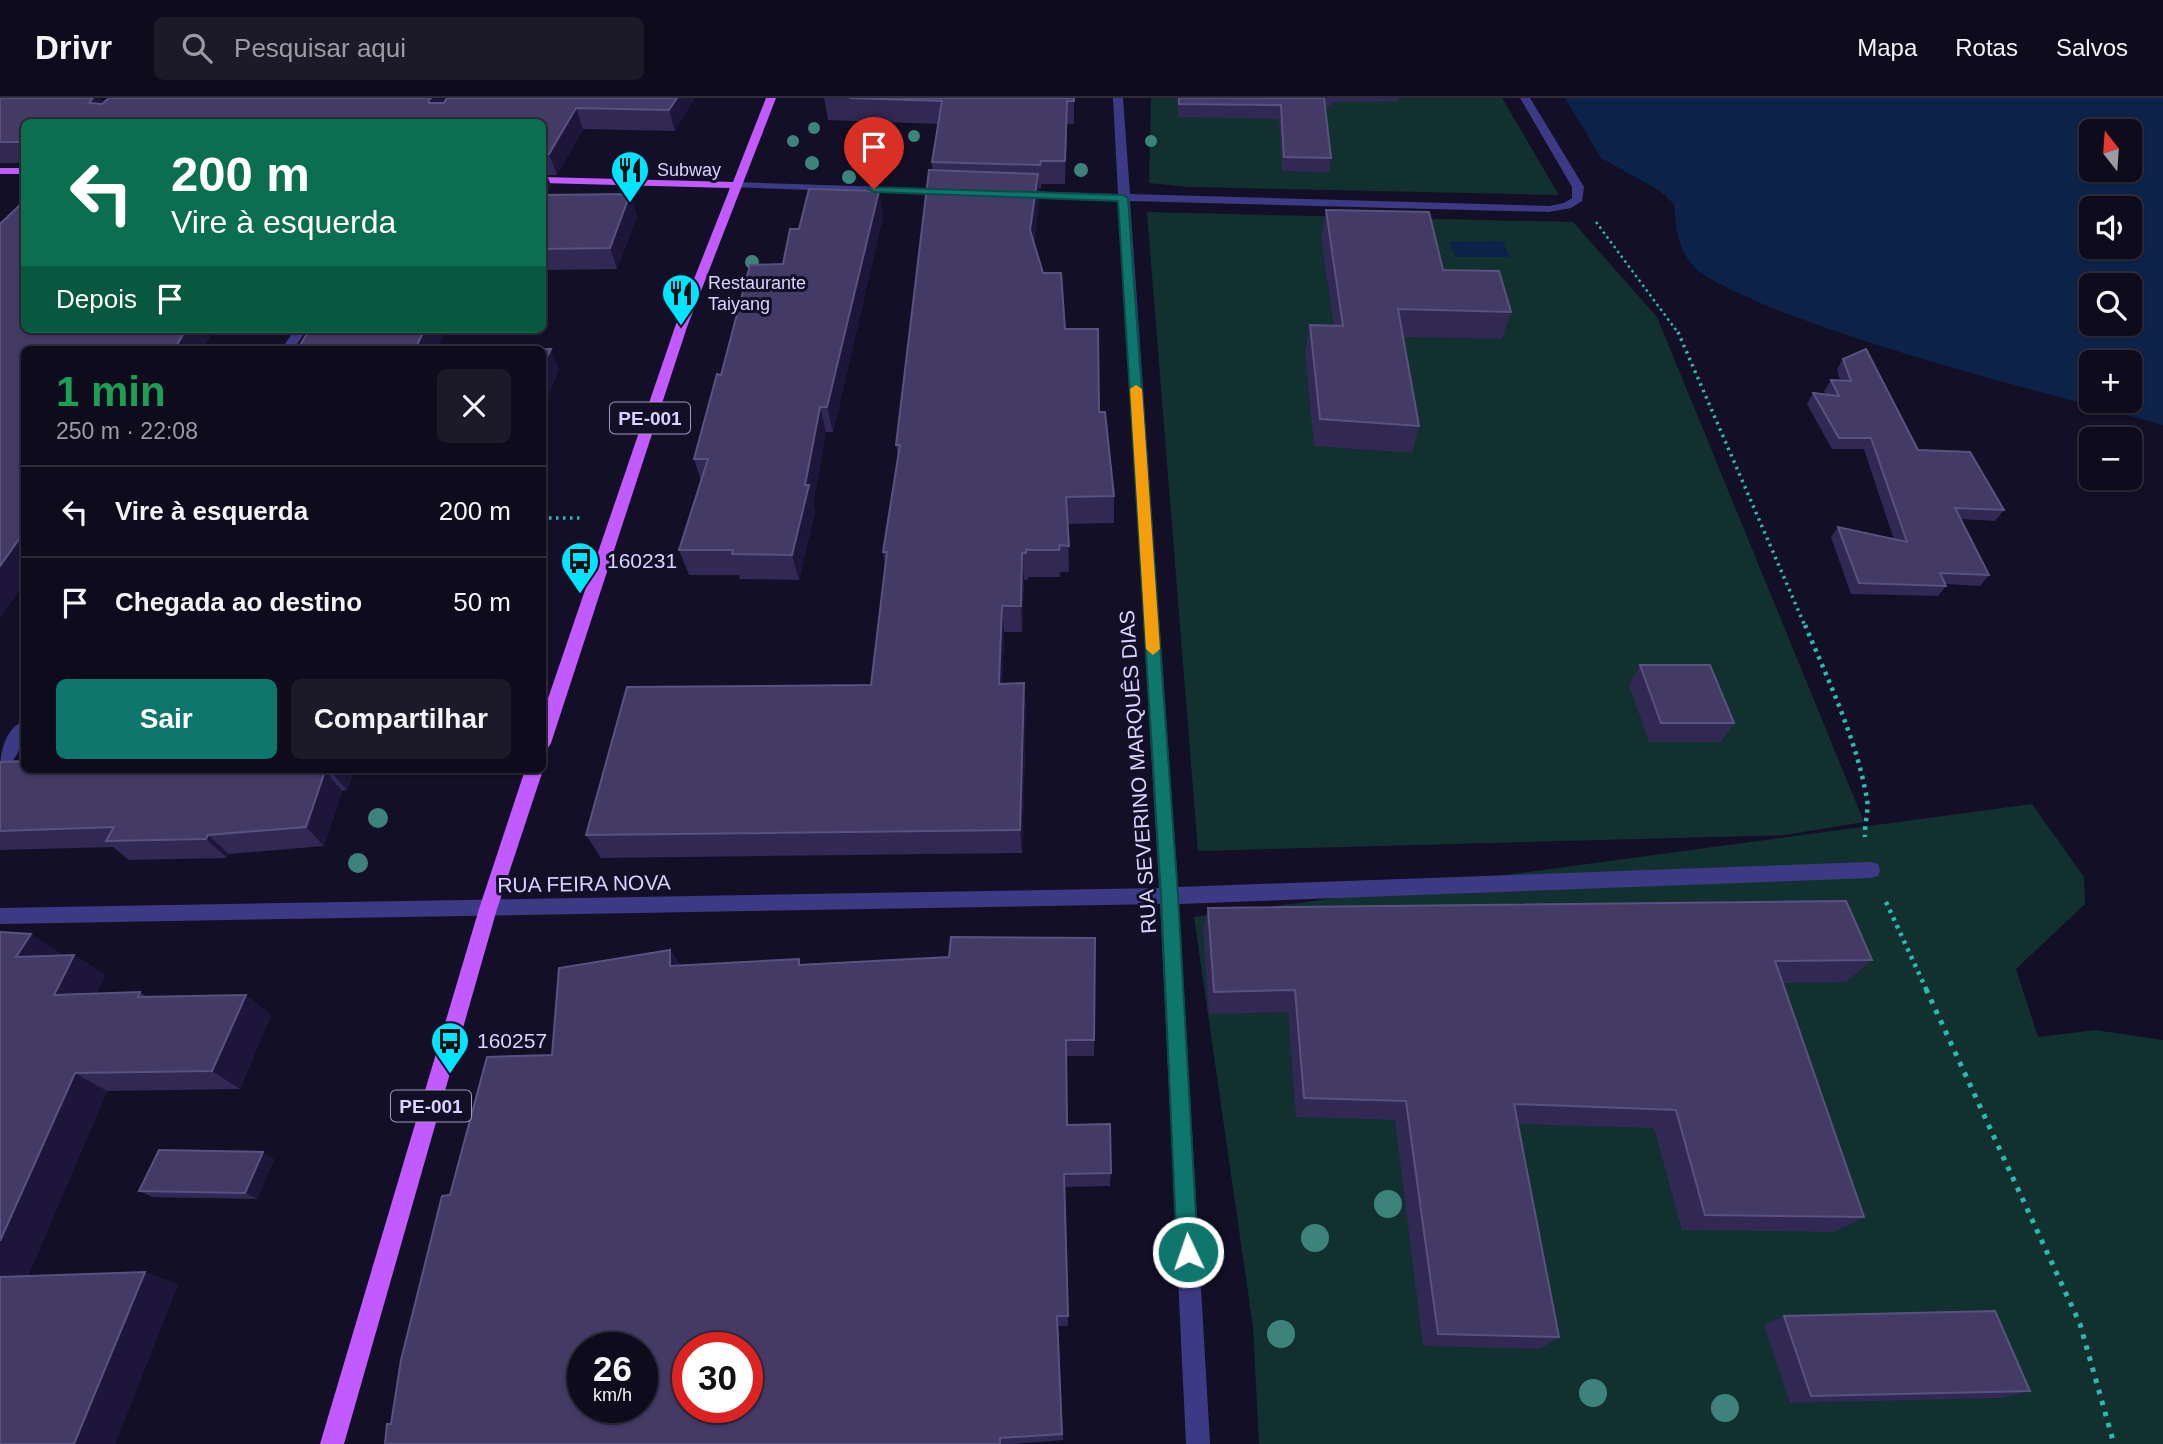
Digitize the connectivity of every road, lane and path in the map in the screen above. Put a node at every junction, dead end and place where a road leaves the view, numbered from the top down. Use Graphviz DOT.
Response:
graph roads {
  1 [pos="771,98"];
  2 [pos="1118,98"];
  3 [pos="1525,98"];
  4 [pos="0,171"];
  5 [pos="21,171"];
  6 [pos="546,180"];
  7 [pos="735,185"];
  8 [pos="957,192"];
  9 [pos="998,194"];
  10 [pos="1123,198"];
  11 [pos="1578,199"];
  12 [pos="546,731"];
  13 [pos="21,732"];
  14 [pos="0,763"];
  15 [pos="533,773"];
  16 [pos="1871,870"];
  17 [pos="1169,896"];
  18 [pos="488,908"];
  19 [pos="0,916"];
  20 [pos="332,1444"];
  21 [pos="1198,1444"];
  22 [pos="2114,1444"];
  1 -- 7 [label="main road, PE-001"];
  2 -- 10 [label="street, RUA SEVERINO MARQUÊS DIAS"];
  3 -- 11 [label="street"];
  4 -- 5 [label="main road"];
  6 -- 7 [label="main road"];
  7 -- 8 [label="street"];
  7 -- 12 [label="main road, PE-001"];
  9 -- 10 [label="street"];
  10 -- 11 [label="street"];
  10 -- 17 [label="street, RUA SEVERINO MARQUÊS DIAS"];
  11 -- 16 [label="path"];
  13 -- 14 [label="street"];
  15 -- 18 [label="main road, PE-001"];
  16 -- 17 [label="street, RUA FEIRA NOVA"];
  16 -- 22 [label="path"];
  17 -- 18 [label="street, RUA FEIRA NOVA"];
  17 -- 21 [label="street, RUA SEVERINO MARQUÊS DIAS"];
  18 -- 19 [label="street, RUA FEIRA NOVA"];
  18 -- 20 [label="main road, PE-001"];
}
